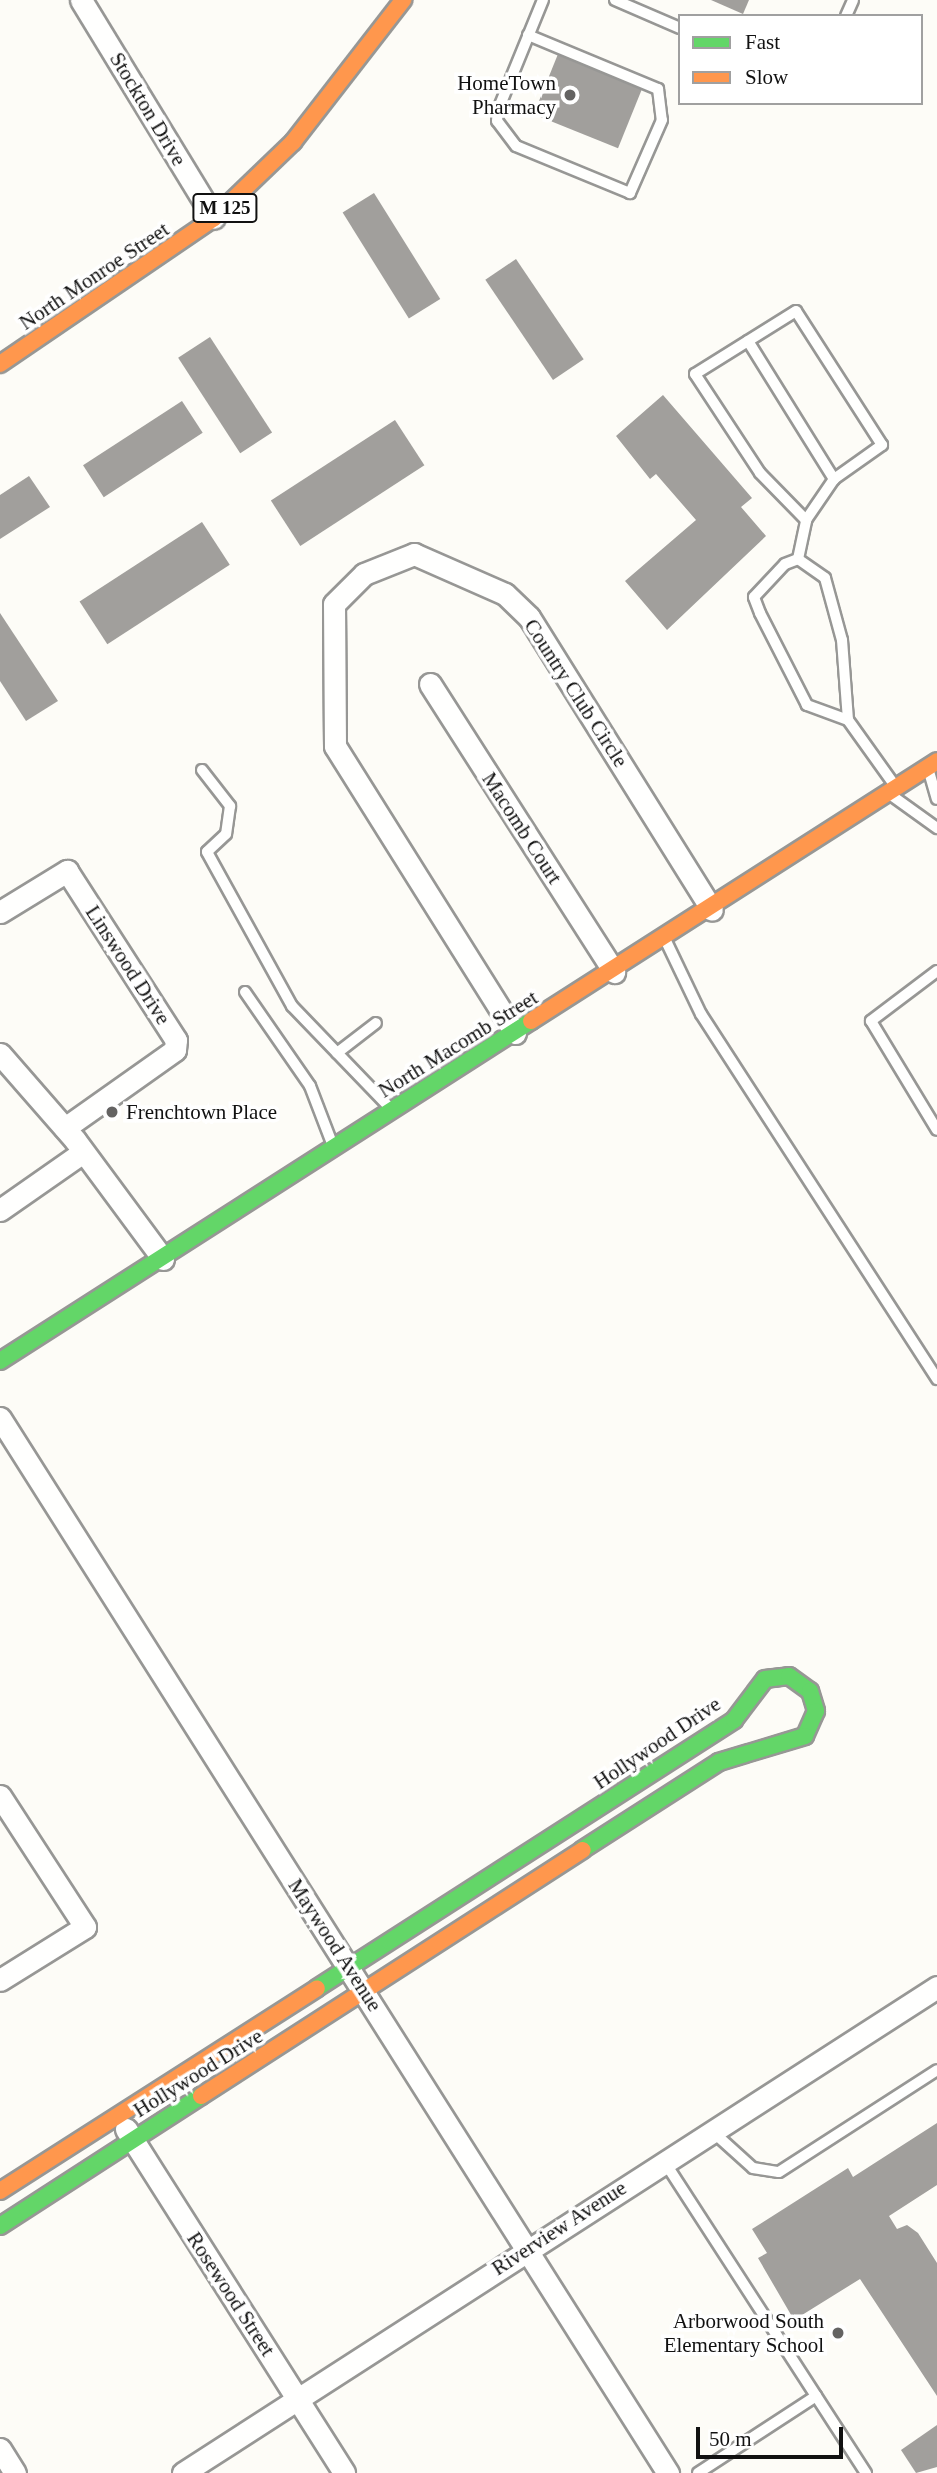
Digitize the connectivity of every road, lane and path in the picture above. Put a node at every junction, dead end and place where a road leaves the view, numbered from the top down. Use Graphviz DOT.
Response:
graph roads {
  1 [pos="81,0"];
  2 [pos="543,0"];
  3 [pos="615,0"];
  4 [pos="401,1"];
  5 [pos="678,27"];
  6 [pos="528,36"];
  7 [pos="214,218"];
  8 [pos="748,341"];
  9 [pos="0,364"];
  10 [pos="834,479"];
  11 [pos="806,520"];
  12 [pos="798,559"];
  13 [pos="430,684"];
  14 [pos="848,720"];
  15 [pos="932,764"];
  16 [pos="202,770"];
  17 [pos="893,791"];
  18 [pos="937,799"];
  19 [pos="937,828"];
  20 [pos="712,910"];
  21 [pos="0,912"];
  22 [pos="665,939"];
  23 [pos="937,971"];
  24 [pos="614,972"];
  25 [pos="245,992"];
  26 [pos="376,1023"];
  27 [pos="515,1033"];
  28 [pos="337,1053"];
  29 [pos="0,1054"];
  30 [pos="392,1110"];
  31 [pos="65,1128"];
  32 [pos="937,1130"];
  33 [pos="334,1149"];
  34 [pos="83,1152"];
  35 [pos="0,1210"];
  36 [pos="163,1259"];
  37 [pos="0,1361"];
  38 [pos="937,1379"];
  39 [pos="0,1418"];
  40 [pos="0,1796"];
  41 [pos="349,1968"];
  42 [pos="0,1980"];
  43 [pos="937,1987"];
  44 [pos="365,1993"];
  45 [pos="937,2070"];
  46 [pos="118,2116"];
  47 [pos="712,2131"];
  48 [pos="132,2140"];
  49 [pos="663,2161"];
  50 [pos="0,2191"];
  51 [pos="0,2227"];
  52 [pos="529,2246"];
  53 [pos="816,2396"];
  54 [pos="299,2398"];
  55 [pos="0,2449"];
  56 [pos="15,2473"];
  57 [pos="183,2473"];
  58 [pos="344,2473"];
  59 [pos="668,2473"];
  60 [pos="698,2473"];
  61 [pos="866,2473"];
  1 -- 7 [label="street, Stockton Drive"];
  2 -- 6 [label="lane"];
  3 -- 5 [label="lane"];
  4 -- 7 [label="street, North Monroe Street / M 125"];
  6 -- 6 [label="lane"];
  7 -- 9 [label="street, North Monroe Street / M 125"];
  8 -- 10 [label="lane"];
  8 -- 10 [label="lane"];
  8 -- 11 [label="lane"];
  10 -- 11 [label="lane"];
  11 -- 12 [label="lane"];
  12 -- 14 [label="lane"];
  12 -- 14 [label="lane"];
  13 -- 24 [label="street, Macomb Court"];
  14 -- 17 [label="lane"];
  15 -- 17 [label="street, North Macomb Street"];
  15 -- 18 [label="lane"];
  16 -- 28 [label="lane"];
  17 -- 19 [label="lane"];
  17 -- 20 [label="street, North Macomb Street"];
  20 -- 22 [label="street, North Macomb Street"];
  20 -- 27 [label="street, Country Club Circle"];
  21 -- 31 [label="street, Linswood Drive"];
  22 -- 24 [label="street, North Macomb Street"];
  22 -- 38 [label="lane"];
  23 -- 32 [label="lane"];
  24 -- 27 [label="street, North Macomb Street"];
  25 -- 33 [label="lane"];
  26 -- 28 [label="lane"];
  27 -- 30 [label="street, North Macomb Street"];
  28 -- 30 [label="lane"];
  29 -- 31 [label="street"];
  30 -- 33 [label="street, North Macomb Street"];
  31 -- 34 [label="street"];
  33 -- 36 [label="street, North Macomb Street"];
  34 -- 35 [label="street"];
  34 -- 36 [label="street"];
  36 -- 37 [label="street, North Macomb Street"];
  39 -- 41 [label="street, Maywood Avenue"];
  40 -- 42 [label="street"];
  41 -- 44 [label="street, Maywood Avenue"];
  41 -- 44 [label="street, Hollywood Drive"];
  41 -- 46 [label="street, Hollywood Drive"];
  43 -- 47 [label="street, Riverview Avenue"];
  44 -- 48 [label="street, Hollywood Drive"];
  44 -- 52 [label="street, Maywood Avenue"];
  45 -- 47 [label="lane"];
  46 -- 48 [label="street, Rosewood Street"];
  46 -- 50 [label="street, Hollywood Drive"];
  47 -- 49 [label="street, Riverview Avenue"];
  48 -- 51 [label="street, Hollywood Drive"];
  48 -- 54 [label="street, Rosewood Street"];
  49 -- 52 [label="street, Riverview Avenue"];
  49 -- 53 [label="lane"];
  52 -- 54 [label="street, Riverview Avenue"];
  52 -- 59 [label="street, Maywood Avenue"];
  53 -- 60 [label="lane"];
  53 -- 61 [label="lane"];
  54 -- 57 [label="street, Riverview Avenue"];
  54 -- 58 [label="street, Rosewood Street"];
  55 -- 56 [label="street"];
}
